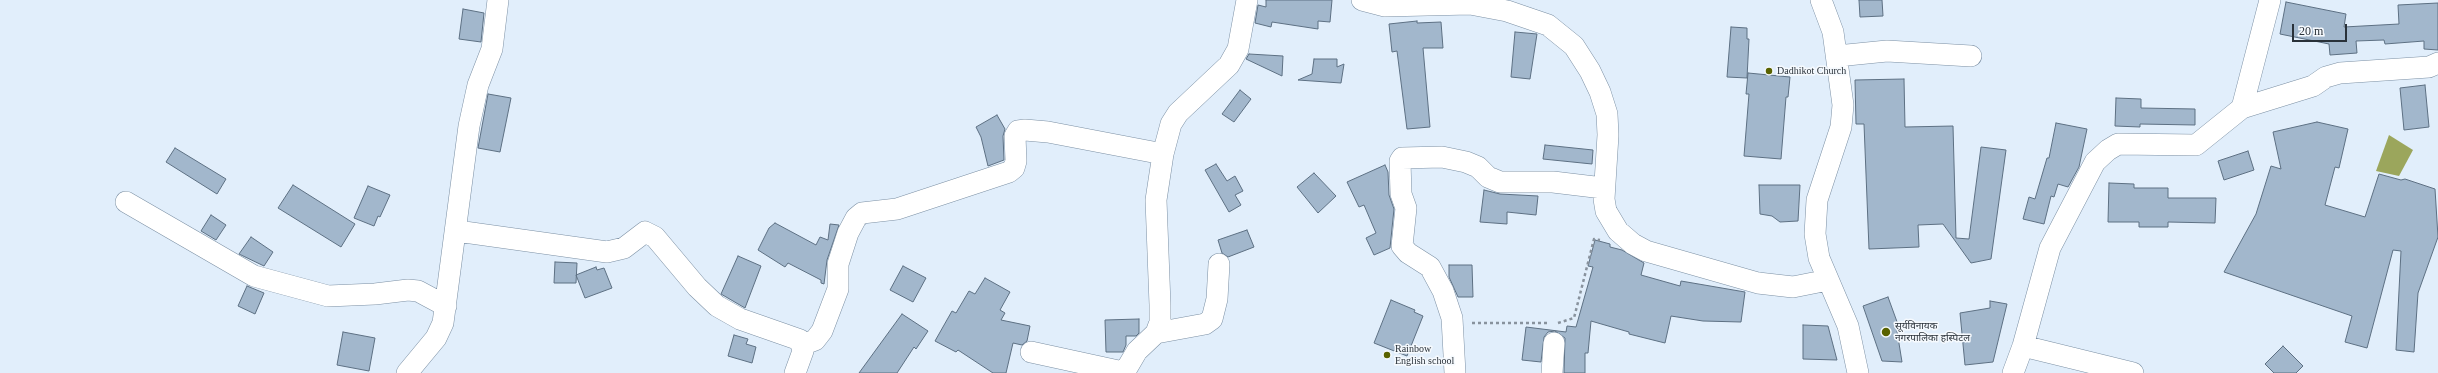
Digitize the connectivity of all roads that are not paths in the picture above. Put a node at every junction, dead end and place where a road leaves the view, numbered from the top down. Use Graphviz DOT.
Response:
graph roads {
  1 [pos="498,0"];
  2 [pos="1247,0"];
  3 [pos="1362,0"];
  4 [pos="1821,0"];
  5 [pos="2270,0"];
  6 [pos="1838,56"];
  7 [pos="1971,56"];
  8 [pos="2438,63"];
  9 [pos="2242,108"];
  10 [pos="1163,154"];
  11 [pos="1603,188"];
  12 [pos="126,202"];
  13 [pos="457,230"];
  14 [pos="1219,264"];
  15 [pos="1828,280"];
  16 [pos="446,306"];
  17 [pos="1156,333"];
  18 [pos="1554,343"];
  19 [pos="802,345"];
  20 [pos="2023,346"];
  21 [pos="1031,352"];
  22 [pos="407,373"];
  23 [pos="795,373"];
  24 [pos="1124,373"];
  25 [pos="1455,373"];
  26 [pos="1552,373"];
  27 [pos="1858,373"];
  28 [pos="2013,373"];
  29 [pos="2133,373"];
  1 -- 13 [label="street"];
  2 -- 10 [label="street"];
  3 -- 11 [label="street"];
  4 -- 6 [label="street"];
  5 -- 9 [label="street"];
  6 -- 7 [label="street"];
  6 -- 15 [label="street"];
  8 -- 9 [label="street"];
  9 -- 20 [label="street"];
  10 -- 17 [label="street"];
  10 -- 19 [label="street"];
  11 -- 15 [label="street"];
  11 -- 25 [label="street"];
  12 -- 16 [label="street"];
  13 -- 16 [label="street"];
  13 -- 19 [label="street"];
  14 -- 17 [label="street"];
  15 -- 27 [label="street"];
  16 -- 22 [label="street"];
  17 -- 24 [label="street"];
  18 -- 26 [label="street"];
  19 -- 23 [label="street"];
  20 -- 28 [label="street"];
  20 -- 29 [label="street"];
  21 -- 24 [label="street"];
}
